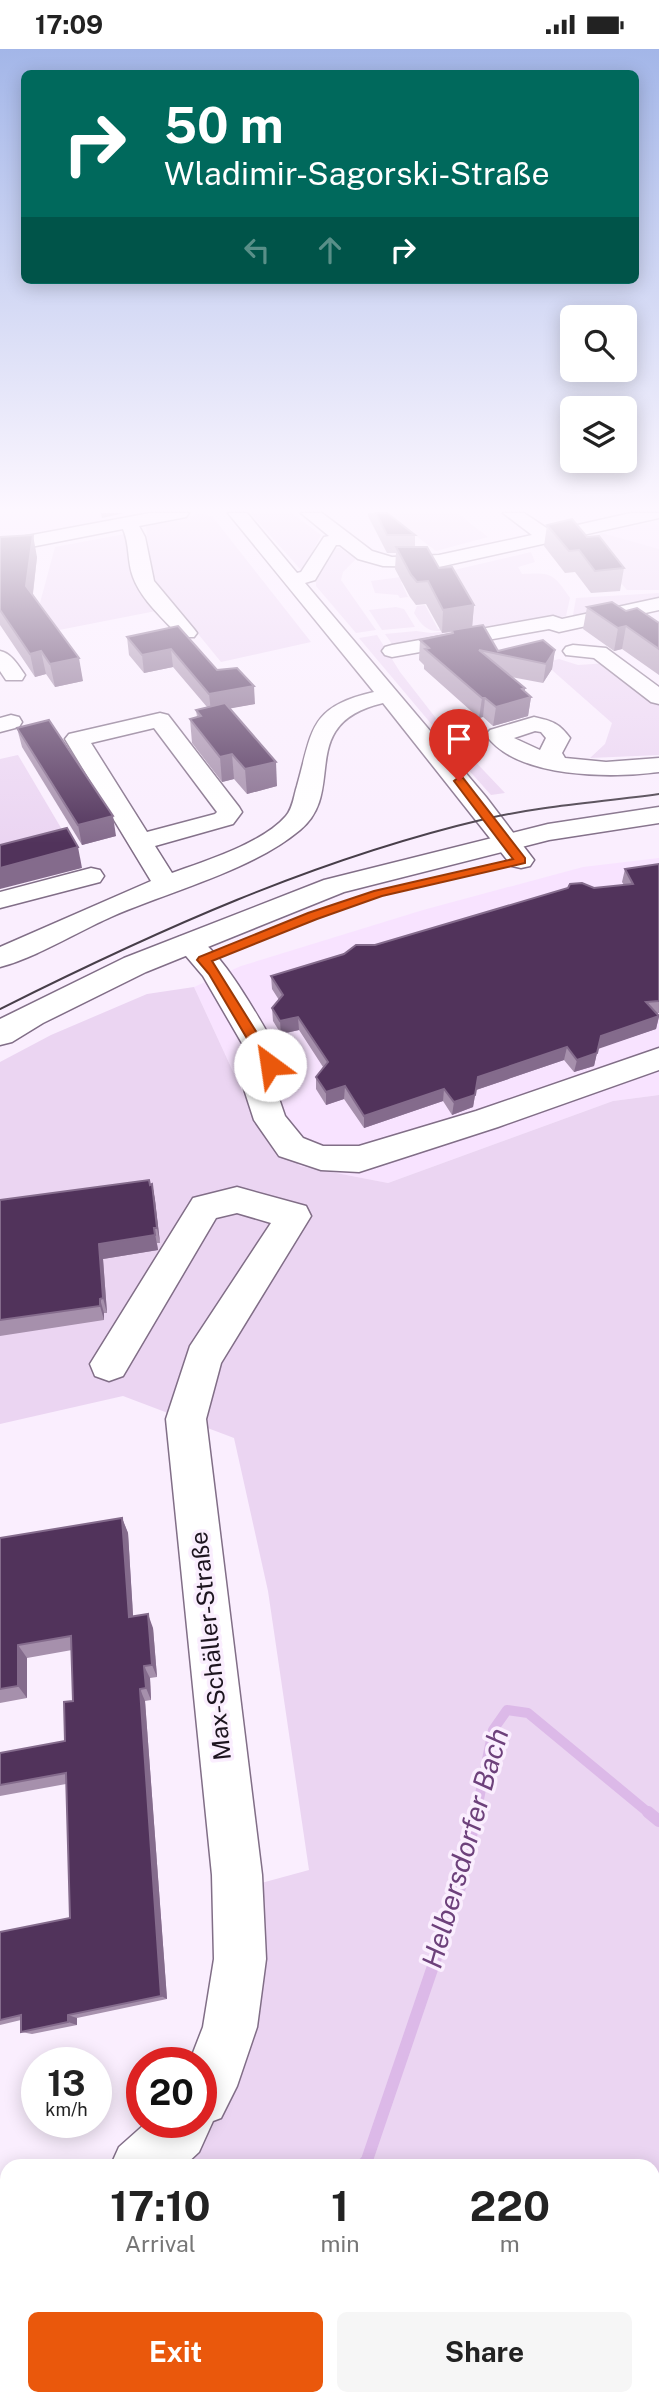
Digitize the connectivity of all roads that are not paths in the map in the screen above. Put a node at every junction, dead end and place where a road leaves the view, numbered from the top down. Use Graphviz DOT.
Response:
graph roads {
  1 [pos="179,623"];
  2 [pos="331,623"];
  3 [pos="548,623"];
  4 [pos="554,623"];
  5 [pos="573,623"];
  6 [pos="187,633"];
  7 [pos="573,651"];
  8 [pos="392,652"];
  9 [pos="0,657"];
  10 [pos="14,675"];
  11 [pos="390,695"];
  12 [pos="659,697"];
  13 [pos="194,725"];
  14 [pos="169,731"];
  15 [pos="556,762"];
  16 [pos="659,765"];
  17 [pos="659,815"];
  18 [pos="659,832"];
  19 [pos="140,842"];
  20 [pos="513,851"];
  21 [pos="91,876"];
  22 [pos="166,884"];
  23 [pos="0,900"];
  24 [pos="196,951"];
  25 [pos="0,958"];
  26 [pos="0,1034"];
  27 [pos="0,1045"];
  28 [pos="659,1059"];
  29 [pos="109,1364"];
  30 [pos="217,2064"];
  31 [pos="171,2138"];
  32 [pos="148,2159"];
  1 -- 6 [label="street"];
  2 -- 11 [label="street"];
  3 -- 8 [label="street"];
  4 -- 5 [label="street"];
  7 -- 12 [label="street"];
  9 -- 10 [label="street"];
  11 -- 20 [label="street"];
  11 -- 22 [label="street"];
  13 -- 14 [label="street"];
  14 -- 19 [label="street"];
  14 -- 19 [label="street"];
  15 -- 16 [label="street"];
  17 -- 20 [label="main road"];
  18 -- 20 [label="main road"];
  19 -- 22 [label="street"];
  20 -- 24 [label="main road"];
  21 -- 23 [label="street"];
  22 -- 25 [label="street"];
  24 -- 26 [label="main road"];
  24 -- 27 [label="main road"];
  24 -- 28 [label="street"];
  29 -- 30 [label="street, Max-Schäller-Straße"];
  31 -- 32 [label="street"];
}
